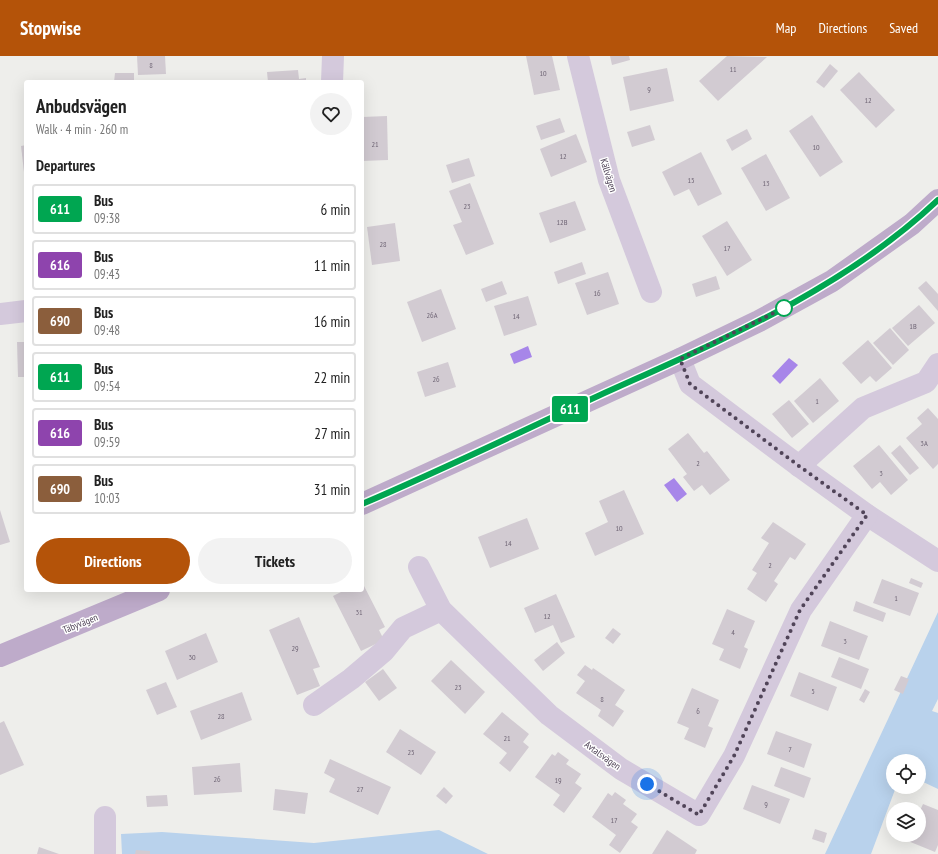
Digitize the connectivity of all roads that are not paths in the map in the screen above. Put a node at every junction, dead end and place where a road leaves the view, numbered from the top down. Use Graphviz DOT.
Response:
graph roads {
  1 [pos="333,56"];
  2 [pos="578,56"];
  3 [pos="332,80"];
  4 [pos="938,200"];
  5 [pos="650,292"];
  6 [pos="24,311"];
  7 [pos="0,314"];
  8 [pos="680,359"];
  9 [pos="938,364"];
  10 [pos="799,466"];
  11 [pos="364,503"];
  12 [pos="867,515"];
  13 [pos="938,561"];
  14 [pos="419,567"];
  15 [pos="154,592"];
  16 [pos="441,610"];
  17 [pos="0,656"];
  18 [pos="314,705"];
  19 [pos="105,817"];
  20 [pos="105,854"];
  1 -- 3 [label="street"];
  2 -- 5 [label="street, Källvägen"];
  4 -- 8 [label="main road"];
  6 -- 7 [label="street"];
  8 -- 10 [label="street"];
  8 -- 11 [label="main road"];
  9 -- 10 [label="street"];
  10 -- 12 [label="street"];
  12 -- 13 [label="street"];
  12 -- 16 [label="street, Avtalsvägen"];
  14 -- 16 [label="street, Avtalsvägen"];
  15 -- 17 [label="main road, Täbyvägen"];
  16 -- 18 [label="street"];
  19 -- 20 [label="street"];
}
